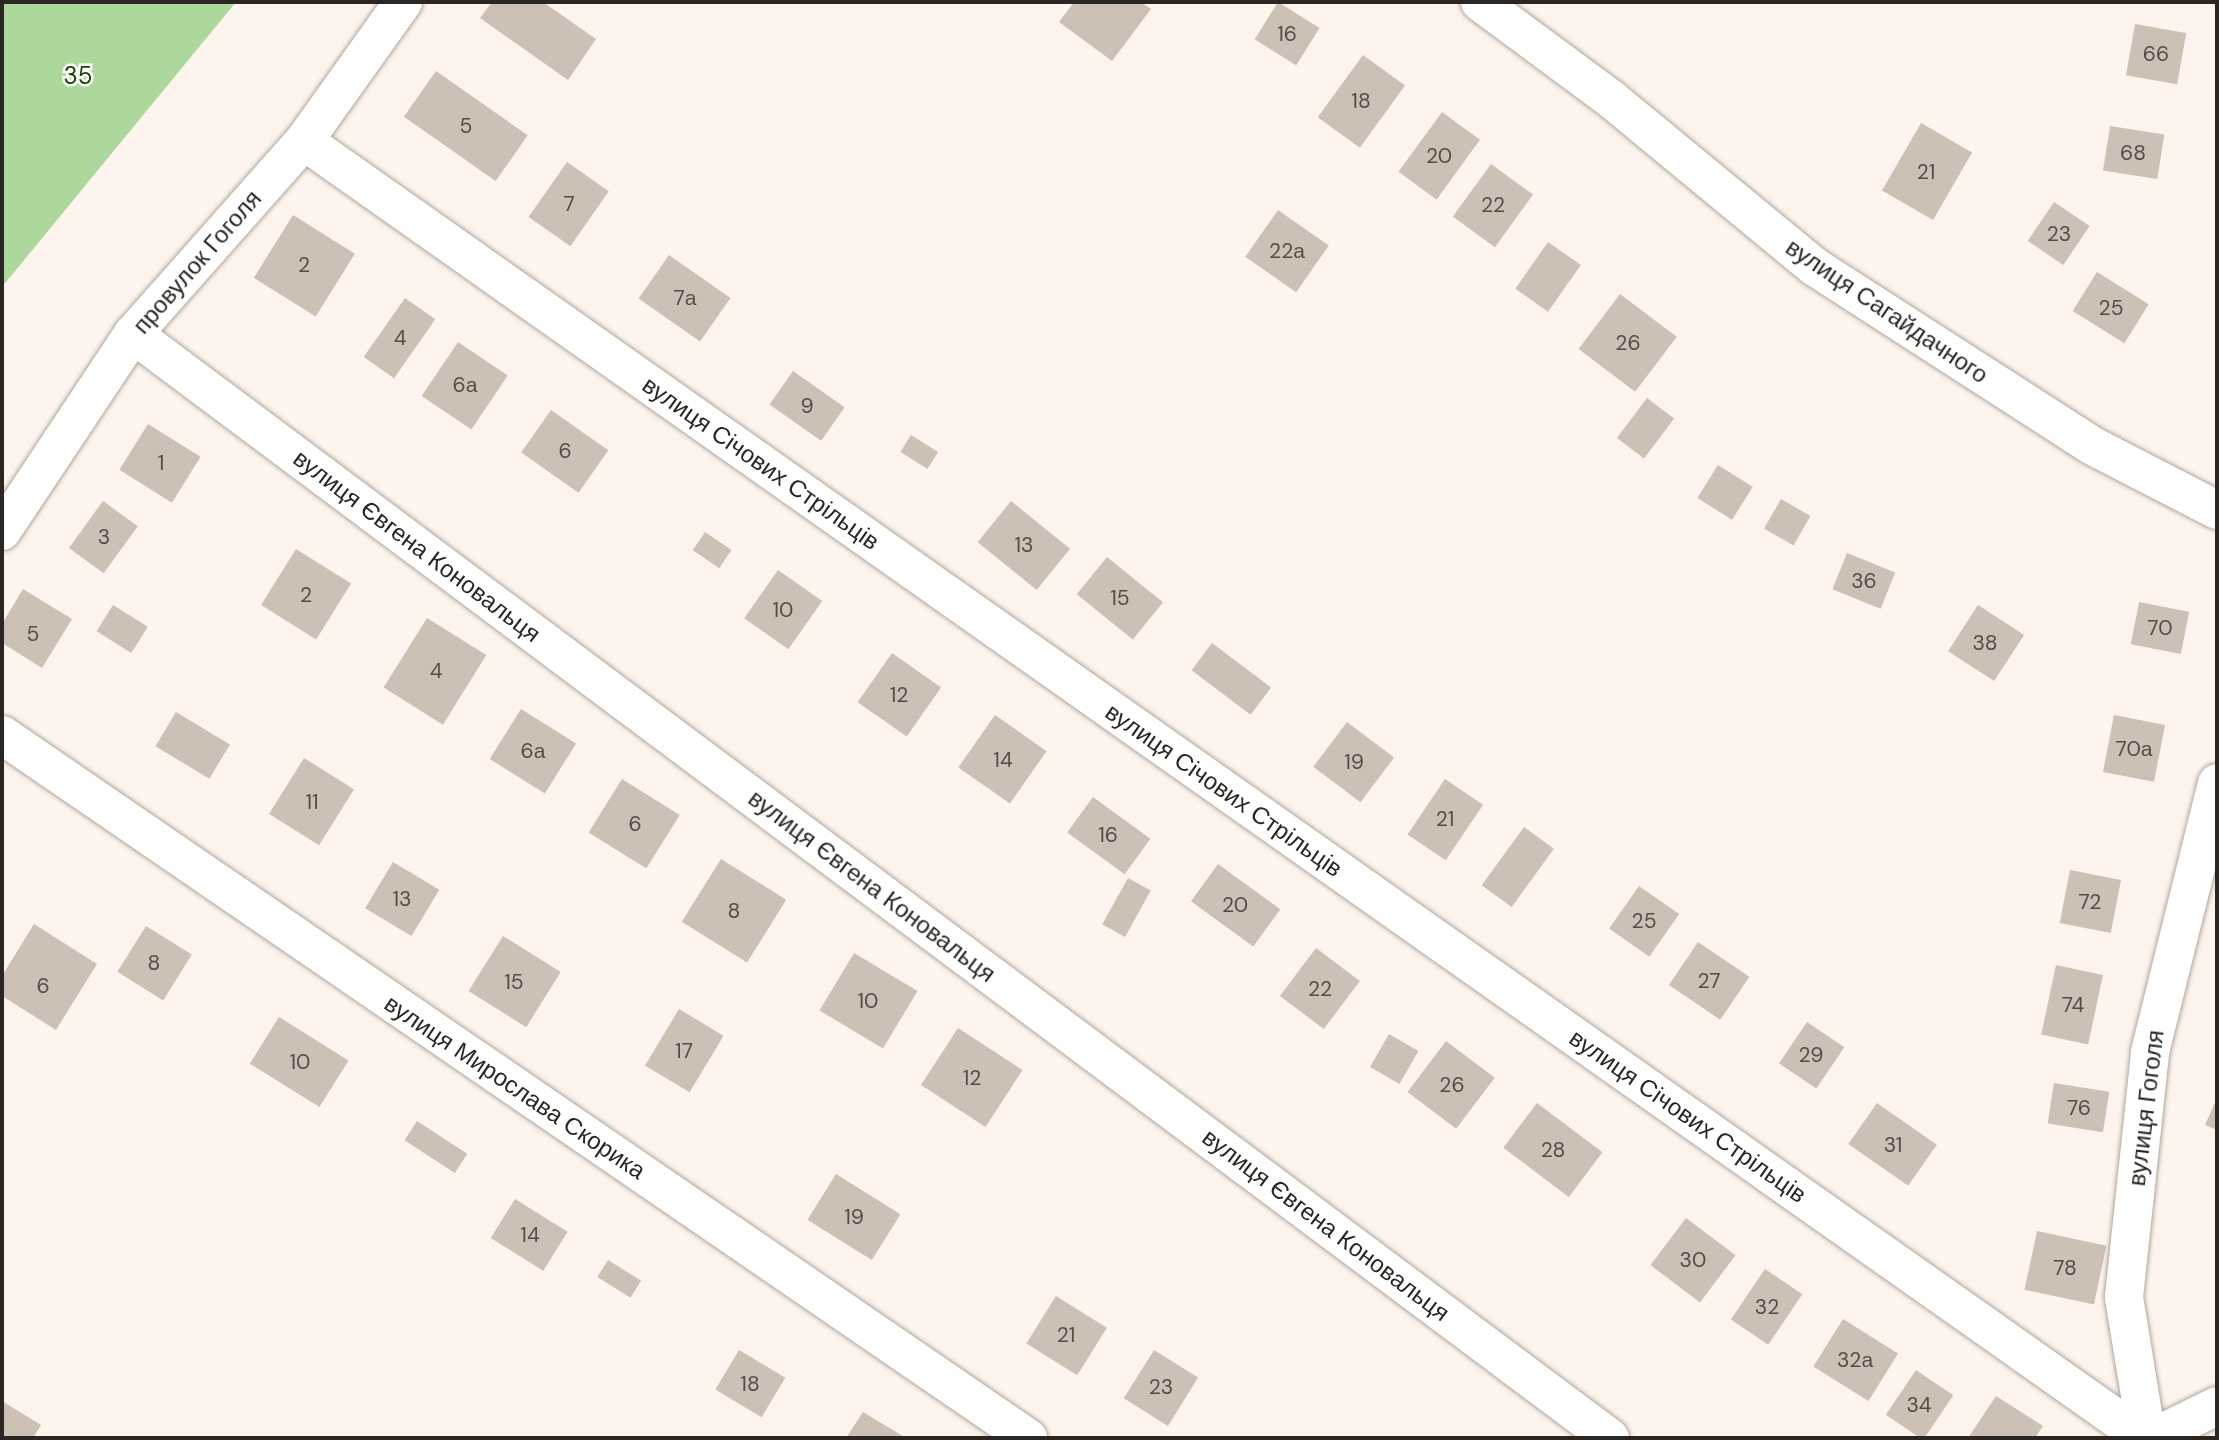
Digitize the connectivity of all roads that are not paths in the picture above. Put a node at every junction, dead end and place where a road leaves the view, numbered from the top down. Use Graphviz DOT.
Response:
graph roads {
  1 [pos="403,2"];
  2 [pos="1480,2"];
  3 [pos="304,141"];
  4 [pos="133,334"];
  5 [pos="2217,510"];
  6 [pos="2,531"];
  7 [pos="2,735"];
  8 [pos="2217,783"];
  9 [pos="2217,1406"];
  10 [pos="1028,1438"];
  11 [pos="1610,1438"];
  12 [pos="2148,1438"];
  1 -- 3 [label="street, провулок Гоголя"];
  2 -- 5 [label="street, вулиця Сагайдачного"];
  3 -- 4 [label="street, провулок Гоголя"];
  3 -- 12 [label="street, вулиця Січових Стрільців"];
  4 -- 6 [label="street, провулок Гоголя"];
  4 -- 11 [label="street, вулиця Євгена Коновальця"];
  7 -- 10 [label="street, вулиця Мирослава Скорика"];
  8 -- 12 [label="street, вулиця Гоголя"];
  9 -- 12 [label="street"];
}
